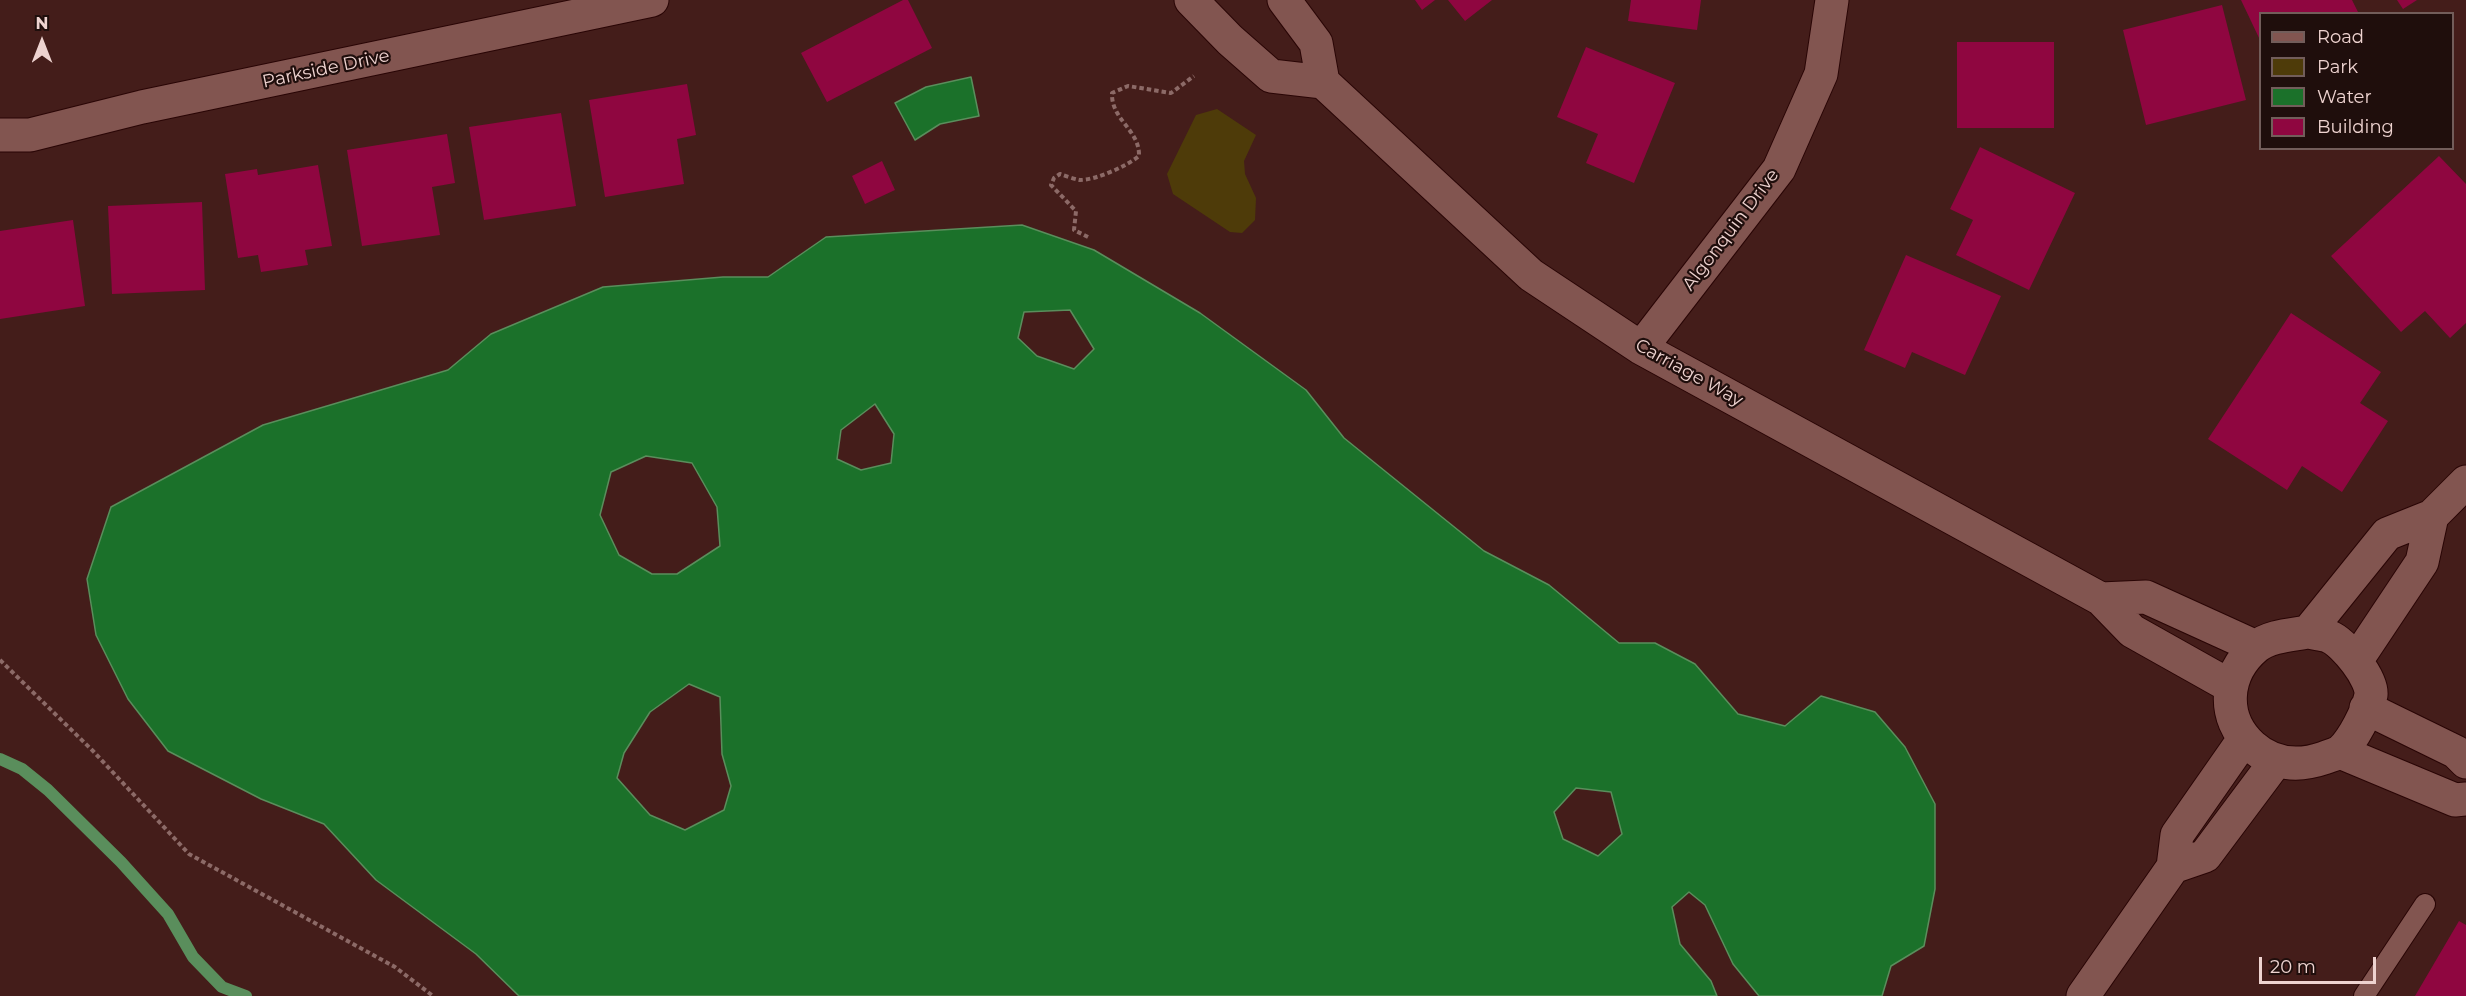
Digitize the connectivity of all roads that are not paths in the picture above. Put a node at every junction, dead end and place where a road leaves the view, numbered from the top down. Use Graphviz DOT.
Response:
graph roads {
  1 [pos="652,0"];
  2 [pos="1191,0"];
  3 [pos="1284,0"];
  4 [pos="1832,0"];
  5 [pos="1323,82"];
  6 [pos="0,135"];
  7 [pos="1641,348"];
  8 [pos="2466,482"];
  9 [pos="2432,516"];
  10 [pos="2101,599"];
  11 [pos="2308,632"];
  12 [pos="2256,647"];
  13 [pos="2356,661"];
  14 [pos="2230,686"];
  15 [pos="2366,708"];
  16 [pos="2244,739"];
  17 [pos="2340,752"];
  18 [pos="2276,761"];
  19 [pos="2466,762"];
  20 [pos="2466,799"];
  21 [pos="2173,867"];
  22 [pos="2425,903"];
  23 [pos="2083,996"];
  24 [pos="2364,996"];
  1 -- 6 [label="street, Parkside Drive"];
  2 -- 5 [label="street"];
  3 -- 5 [label="street"];
  4 -- 7 [label="street, Algonquin Drive"];
  5 -- 7 [label="street, Carriage Way"];
  7 -- 10 [label="street, Carriage Way"];
  8 -- 9 [label="street"];
  9 -- 11 [label="street"];
  9 -- 13 [label="street"];
  10 -- 12 [label="street"];
  10 -- 14 [label="street, Carriage Way"];
  11 -- 12 [label="street"];
  11 -- 13 [label="street"];
  12 -- 14 [label="street"];
  13 -- 15 [label="street"];
  14 -- 16 [label="street"];
  15 -- 17 [label="street"];
  15 -- 19 [label="street"];
  16 -- 18 [label="street"];
  16 -- 21 [label="street"];
  17 -- 18 [label="street"];
  17 -- 20 [label="street"];
  18 -- 21 [label="street"];
  21 -- 23 [label="street"];
  22 -- 24 [label="lane"];
}
